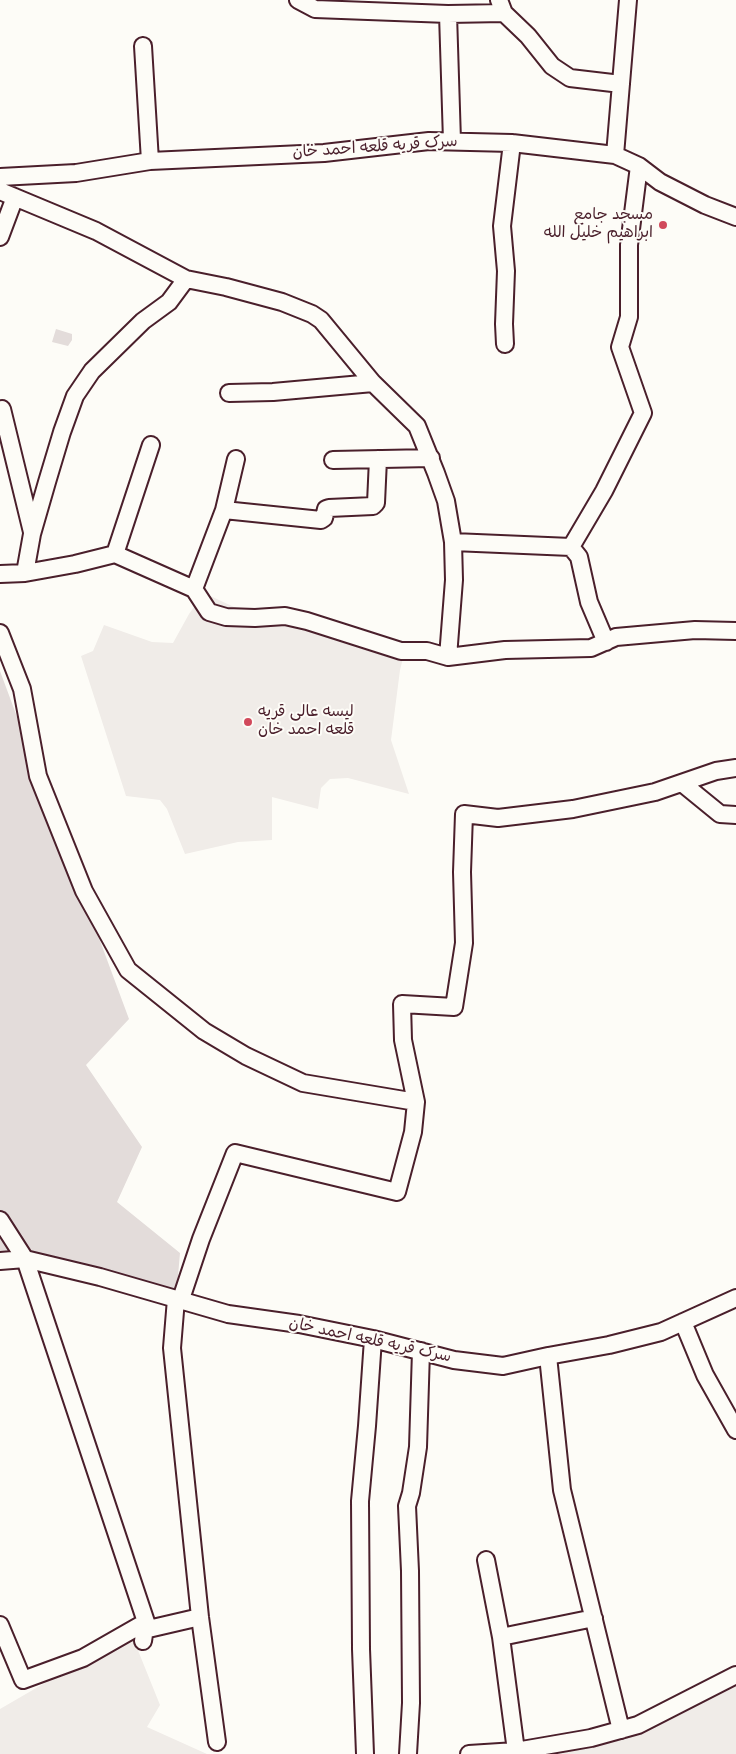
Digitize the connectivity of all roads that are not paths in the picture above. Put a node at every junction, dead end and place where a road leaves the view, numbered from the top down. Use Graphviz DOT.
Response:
graph roads {
  1 [pos="298,0"];
  2 [pos="628,0"];
  3 [pos="501,6"];
  4 [pos="448,14"];
  5 [pos="143,46"];
  6 [pos="621,84"];
  7 [pos="452,141"];
  8 [pos="512,142"];
  9 [pos="614,155"];
  10 [pos="150,161"];
  11 [pos="639,166"];
  12 [pos="0,177"];
  13 [pos="0,191"];
  14 [pos="15,197"];
  15 [pos="736,217"];
  16 [pos="0,237"];
  17 [pos="186,279"];
  18 [pos="506,344"];
  19 [pos="373,383"];
  20 [pos="229,392"];
  21 [pos="2,409"];
  22 [pos="151,445"];
  23 [pos="431,458"];
  24 [pos="378,459"];
  25 [pos="236,460"];
  26 [pos="333,460"];
  27 [pos="224,510"];
  28 [pos="32,534"];
  29 [pos="453,542"];
  30 [pos="571,547"];
  31 [pos="115,554"];
  32 [pos="24,573"];
  33 [pos="0,574"];
  34 [pos="194,589"];
  35 [pos="736,632"];
  36 [pos="0,633"];
  37 [pos="606,642"];
  38 [pos="448,657"];
  39 [pos="736,768"];
  40 [pos="682,783"];
  41 [pos="736,815"];
  42 [pos="416,1102"];
  43 [pos="0,1220"];
  44 [pos="25,1259"];
  45 [pos="0,1261"];
  46 [pos="736,1298"];
  47 [pos="178,1299"];
  48 [pos="683,1322"];
  49 [pos="373,1339"];
  50 [pos="421,1351"];
  51 [pos="548,1356"];
  52 [pos="734,1419"];
  53 [pos="486,1560"];
  54 [pos="200,1617"];
  55 [pos="594,1618"];
  56 [pos="0,1625"];
  57 [pos="144,1631"];
  58 [pos="501,1637"];
  59 [pos="736,1675"];
  60 [pos="621,1730"];
  61 [pos="217,1742"];
  62 [pos="516,1750"];
  63 [pos="365,1754"];
  64 [pos="408,1754"];
  65 [pos="469,1754"];
  1 -- 4 [label="street"];
  2 -- 6 [label="street"];
  3 -- 4 [label="street"];
  3 -- 6 [label="street"];
  4 -- 7 [label="street"];
  5 -- 10 [label="street"];
  6 -- 9 [label="street"];
  7 -- 8 [label="street, سرک قریه قلعه احمد خان"];
  7 -- 10 [label="street, سرک قریه قلعه احمد خان"];
  8 -- 9 [label="street, سرک قریه قلعه احمد خان"];
  8 -- 18 [label="street"];
  9 -- 11 [label="street, سرک قریه قلعه احمد خان"];
  10 -- 12 [label="street, سرک قریه قلعه احمد خان"];
  11 -- 15 [label="street, سرک قریه قلعه احمد خان"];
  11 -- 30 [label="street"];
  13 -- 14 [label="street"];
  14 -- 16 [label="street"];
  14 -- 17 [label="street"];
  17 -- 19 [label="street"];
  17 -- 28 [label="street"];
  19 -- 20 [label="street"];
  19 -- 23 [label="street"];
  21 -- 28 [label="street"];
  22 -- 31 [label="street"];
  23 -- 24 [label="street"];
  23 -- 29 [label="street"];
  24 -- 26 [label="street"];
  24 -- 27 [label="street"];
  25 -- 27 [label="street"];
  27 -- 34 [label="street"];
  28 -- 32 [label="street"];
  29 -- 30 [label="street"];
  29 -- 38 [label="street"];
  30 -- 37 [label="street"];
  31 -- 32 [label="street"];
  31 -- 34 [label="street"];
  32 -- 33 [label="street"];
  34 -- 38 [label="street"];
  35 -- 37 [label="street"];
  36 -- 42 [label="street"];
  37 -- 38 [label="street"];
  39 -- 40 [label="street"];
  40 -- 41 [label="street"];
  40 -- 42 [label="street"];
  42 -- 47 [label="street"];
  43 -- 44 [label="street"];
  44 -- 45 [label="street, سرک قریه قلعه احمد خان"];
  44 -- 47 [label="street, سرک قریه قلعه احمد خان"];
  44 -- 57 [label="street"];
  46 -- 48 [label="street, سرک قریه قلعه احمد خان"];
  47 -- 49 [label="street, سرک قریه قلعه احمد خان"];
  47 -- 54 [label="street"];
  48 -- 51 [label="street, سرک قریه قلعه احمد خان"];
  48 -- 52 [label="street"];
  49 -- 50 [label="street, سرک قریه قلعه احمد خان"];
  49 -- 63 [label="street"];
  50 -- 51 [label="street, سرک قریه قلعه احمد خان"];
  50 -- 64 [label="street"];
  51 -- 55 [label="street"];
  53 -- 58 [label="street"];
  54 -- 57 [label="street"];
  54 -- 61 [label="street"];
  55 -- 58 [label="street"];
  55 -- 60 [label="street"];
  56 -- 57 [label="street"];
  58 -- 62 [label="street"];
  59 -- 60 [label="street"];
  60 -- 62 [label="street"];
  62 -- 65 [label="street"];
}
